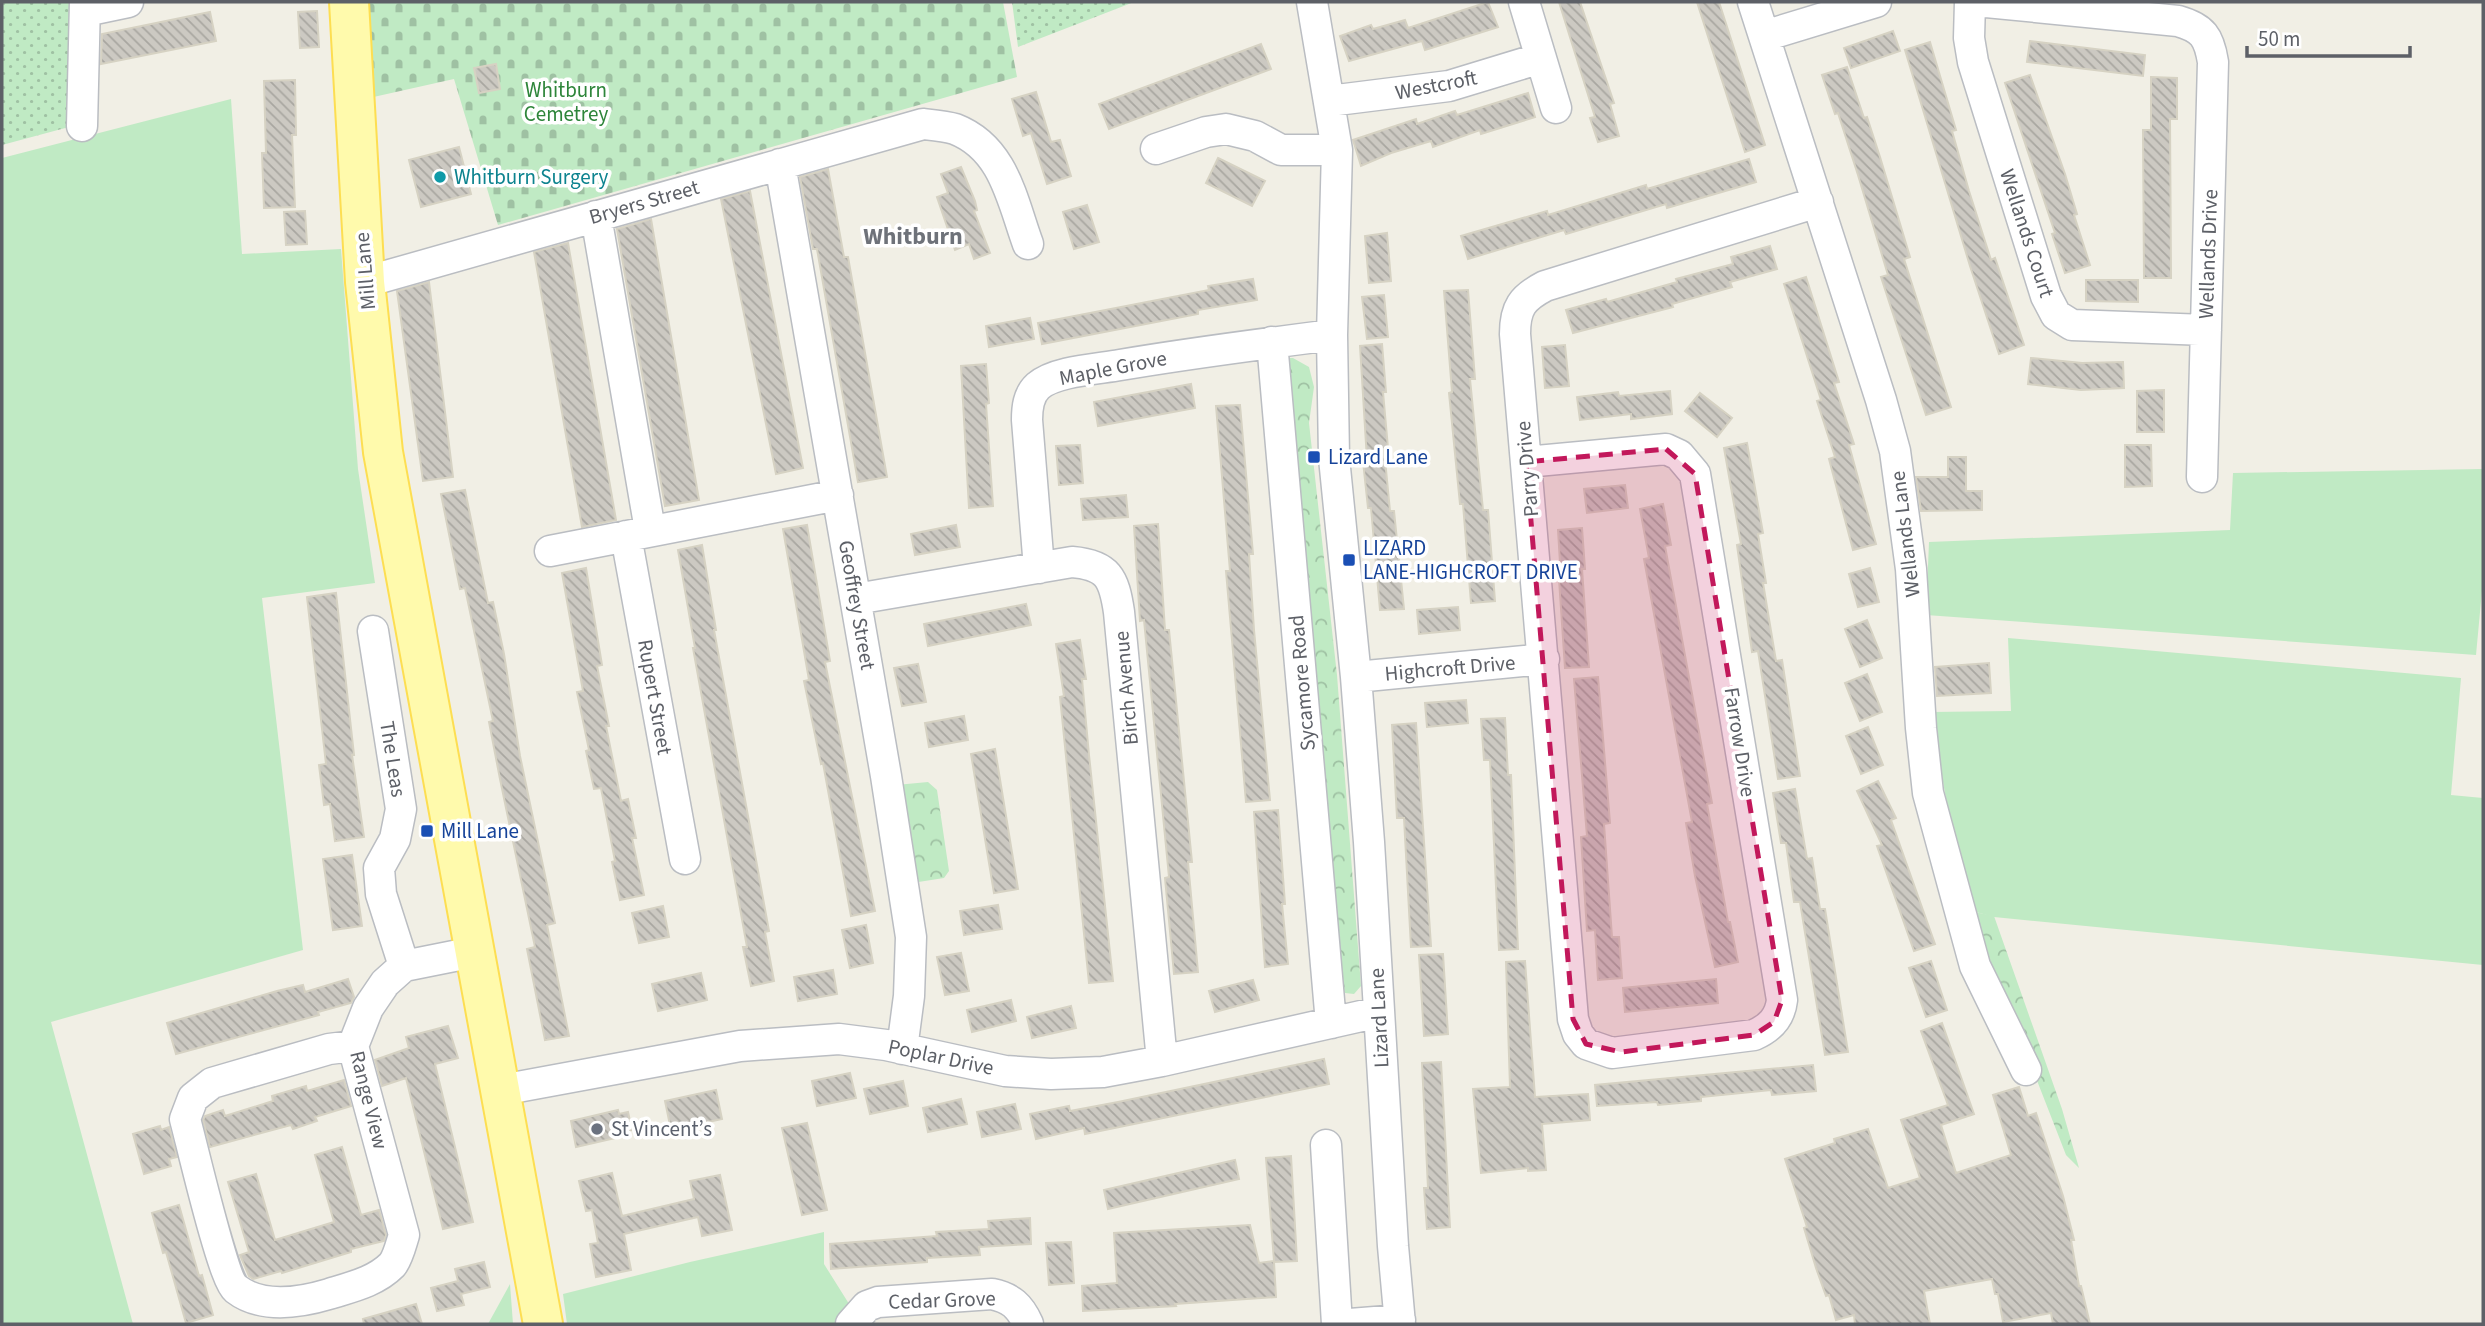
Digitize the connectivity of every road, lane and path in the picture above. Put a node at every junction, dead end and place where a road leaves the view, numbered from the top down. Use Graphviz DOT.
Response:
graph roads {
  1 [pos="128,2"];
  2 [pos="349,2"];
  3 [pos="1312,2"];
  4 [pos="1524,2"];
  5 [pos="1753,2"];
  6 [pos="1876,2"];
  7 [pos="1970,2"];
  8 [pos="1986,2"];
  9 [pos="85,6"];
  10 [pos="1764,36"];
  11 [pos="1541,58"];
  12 [pos="1329,101"];
  13 [pos="1556,108"];
  14 [pos="82,126"];
  15 [pos="1156,149"];
  16 [pos="1338,150"];
  17 [pos="780,163"];
  18 [pos="1818,202"];
  19 [pos="596,216"];
  20 [pos="1028,244"];
  21 [pos="365,282"];
  22 [pos="2206,330"];
  23 [pos="1332,335"];
  24 [pos="1272,342"];
  25 [pos="1526,461"];
  26 [pos="2202,477"];
  27 [pos="838,495"];
  28 [pos="638,533"];
  29 [pos="550,551"];
  30 [pos="1039,568"];
  31 [pos="856,599"];
  32 [pos="373,631"];
  33 [pos="1544,659"];
  34 [pos="1356,677"];
  35 [pos="685,859"];
  36 [pos="474,952"];
  37 [pos="404,966"];
  38 [pos="1379,1012"];
  39 [pos="1331,1023"];
  40 [pos="353,1046"];
  41 [pos="902,1049"];
  42 [pos="1612,1053"];
  43 [pos="1162,1061"];
  44 [pos="2026,1070"];
  45 [pos="500,1090"];
  46 [pos="1326,1145"];
  47 [pos="1400,1322"];
  48 [pos="543,1324"];
  49 [pos="851,1324"];
  50 [pos="1028,1324"];
  51 [pos="1337,1324"];
  52 [pos="1350,1324"];
  1 -- 9 [label="street"];
  2 -- 21 [label="main road, Mill Lane"];
  3 -- 12 [label="street, Lizard Lane"];
  4 -- 11 [label="street"];
  5 -- 10 [label="street, Wellands Lane"];
  6 -- 10 [label="street"];
  7 -- 22 [label="street, Wellands Court"];
  8 -- 22 [label="street, Wellands Drive"];
  9 -- 14 [label="street"];
  10 -- 18 [label="street, Wellands Lane"];
  11 -- 12 [label="street, Westcroft"];
  11 -- 13 [label="street"];
  12 -- 16 [label="street, Lizard Lane"];
  15 -- 16 [label="street"];
  16 -- 23 [label="street, Lizard Lane"];
  17 -- 19 [label="street, Bryers Street"];
  17 -- 20 [label="street, Bryers Street"];
  17 -- 27 [label="street, Geoffrey Street"];
  18 -- 25 [label="street, Parry Drive"];
  18 -- 44 [label="street, Wellands Lane"];
  19 -- 21 [label="street, Bryers Street"];
  19 -- 28 [label="street, Rupert Street"];
  21 -- 36 [label="main road, Mill Lane"];
  22 -- 26 [label="street, Wellands Drive"];
  23 -- 24 [label="street, Maple Grove"];
  23 -- 34 [label="street, Lizard Lane"];
  24 -- 30 [label="street, Maple Grove"];
  24 -- 39 [label="street, Sycamore Road"];
  25 -- 33 [label="street, Parry Drive"];
  25 -- 42 [label="street, Farrow Drive"];
  27 -- 28 [label="street"];
  27 -- 31 [label="street, Geoffrey Street"];
  28 -- 29 [label="street"];
  28 -- 35 [label="street, Rupert Street"];
  30 -- 31 [label="street, Birch Avenue"];
  30 -- 43 [label="street, Birch Avenue"];
  31 -- 41 [label="street, Geoffrey Street"];
  32 -- 37 [label="street, The Leas"];
  33 -- 34 [label="street, Highcroft Drive"];
  33 -- 42 [label="street, Parry Drive"];
  34 -- 38 [label="street, Lizard Lane"];
  36 -- 37 [label="street"];
  36 -- 45 [label="main road, Mill Lane"];
  37 -- 40 [label="street, Range View"];
  38 -- 39 [label="street, Poplar Drive"];
  38 -- 47 [label="street, Lizard Lane"];
  39 -- 43 [label="street, Poplar Drive"];
  40 -- 40 [label="street, Range View"];
  41 -- 43 [label="street, Poplar Drive"];
  41 -- 45 [label="street, Poplar Drive"];
  45 -- 48 [label="main road, Mill Lane"];
  46 -- 51 [label="street"];
  47 -- 52 [label="street"];
  49 -- 50 [label="street, Cedar Grove"];
}
